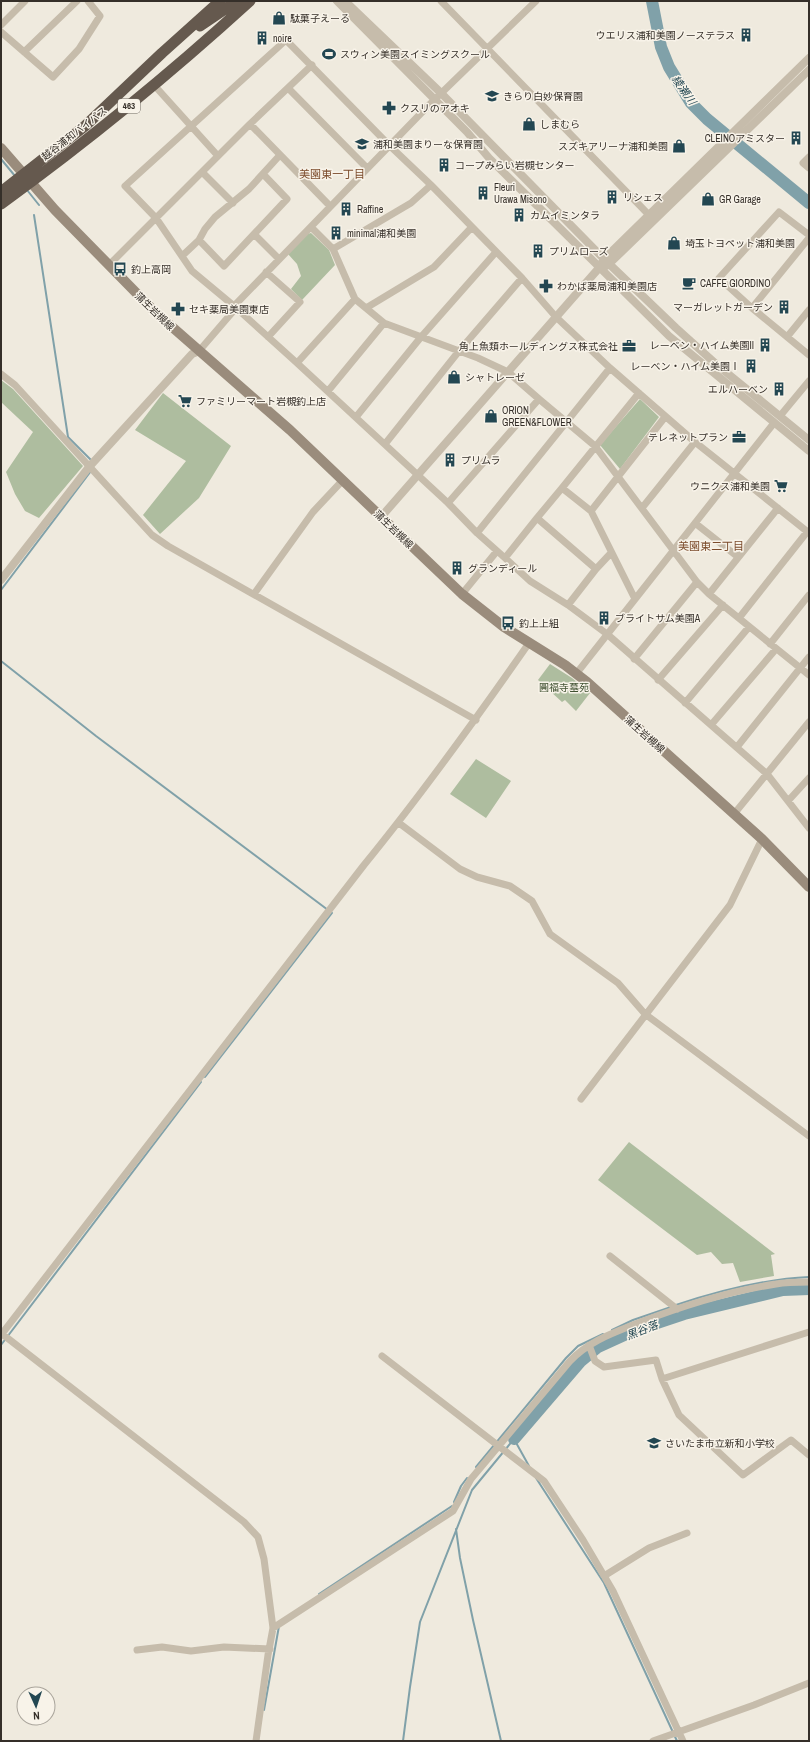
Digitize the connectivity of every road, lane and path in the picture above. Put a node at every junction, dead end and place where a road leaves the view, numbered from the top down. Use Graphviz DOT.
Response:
graph roads {
  1 [pos="26,1"];
  2 [pos="77,1"];
  3 [pos="88,1"];
  4 [pos="220,1"];
  5 [pos="237,1"];
  6 [pos="250,1"];
  7 [pos="337,1"];
  8 [pos="344,1"];
  9 [pos="441,1"];
  10 [pos="531,3"];
  11 [pos="1,25"];
  12 [pos="1,32"];
  13 [pos="486,48"];
  14 [pos="24,52"];
  15 [pos="162,53"];
  16 [pos="809,58"];
  17 [pos="312,65"];
  18 [pos="809,70"];
  19 [pos="154,85"];
  20 [pos="288,88"];
  21 [pos="441,93"];
  22 [pos="434,99"];
  23 [pos="250,124"];
  24 [pos="191,126"];
  25 [pos="389,145"];
  26 [pos="1,148"];
  27 [pos="280,155"];
  28 [pos="218,156"];
  29 [pos="809,157"];
  30 [pos="367,168"];
  31 [pos="809,168"];
  32 [pos="202,172"];
  33 [pos="263,174"];
  34 [pos="27,179"];
  35 [pos="431,185"];
  36 [pos="1,192"];
  37 [pos="233,202"];
  38 [pos="1,204"];
  39 [pos="330,206"];
  40 [pos="649,215"];
  41 [pos="156,218"];
  42 [pos="311,227"];
  43 [pos="472,227"];
  44 [pos="254,234"];
  45 [pos="809,235"];
  46 [pos="809,238"];
  47 [pos="199,240"];
  48 [pos="333,249"];
  49 [pos="496,252"];
  50 [pos="182,256"];
  51 [pos="280,259"];
  52 [pos="606,261"];
  53 [pos="108,265"];
  54 [pos="599,268"];
  55 [pos="266,272"];
  56 [pos="522,278"];
  57 [pos="356,298"];
  58 [pos="235,307"];
  59 [pos="366,308"];
  60 [pos="752,308"];
  61 [pos="809,310"];
  62 [pos="556,317"];
  63 [pos="384,323"];
  64 [pos="268,337"];
  65 [pos="421,337"];
  66 [pos="787,337"];
  67 [pos="200,351"];
  68 [pos="459,351"];
  69 [pos="809,355"];
  70 [pos="297,363"];
  71 [pos="610,368"];
  72 [pos="508,372"];
  73 [pos="1,374"];
  74 [pos="809,381"];
  75 [pos="328,391"];
  76 [pos="639,393"];
  77 [pos="539,398"];
  78 [pos="780,416"];
  79 [pos="356,417"];
  80 [pos="664,417"];
  81 [pos="566,422"];
  82 [pos="774,423"];
  83 [pos="809,440"];
  84 [pos="695,442"];
  85 [pos="385,444"];
  86 [pos="595,446"];
  87 [pos="809,451"];
  88 [pos="89,466"];
  89 [pos="735,473"];
  90 [pos="418,475"];
  91 [pos="620,477"];
  92 [pos="343,480"];
  93 [pos="562,488"];
  94 [pos="448,503"];
  95 [pos="642,508"];
  96 [pos="778,508"];
  97 [pos="591,512"];
  98 [pos="381,517"];
  99 [pos="537,518"];
  100 [pos="696,523"];
  101 [pos="477,533"];
  102 [pos="808,533"];
  103 [pos="673,550"];
  104 [pos="497,551"];
  105 [pos="611,553"];
  106 [pos="738,557"];
  107 [pos="505,558"];
  108 [pos="596,569"];
  109 [pos="1,580"];
  110 [pos="697,582"];
  111 [pos="254,594"];
  112 [pos="462,594"];
  113 [pos="709,594"];
  114 [pos="809,595"];
  115 [pos="635,599"];
  116 [pos="568,605"];
  117 [pos="723,605"];
  118 [pos="739,618"];
  119 [pos="749,627"];
  120 [pos="607,634"];
  121 [pos="529,643"];
  122 [pos="770,644"];
  123 [pos="776,649"];
  124 [pos="809,657"];
  125 [pos="634,659"];
  126 [pos="800,668"];
  127 [pos="576,674"];
  128 [pos="809,675"];
  129 [pos="658,680"];
  130 [pos="685,703"];
  131 [pos="476,720"];
  132 [pos="809,722"];
  133 [pos="711,725"];
  134 [pos="737,747"];
  135 [pos="767,774"];
  136 [pos="809,778"];
  137 [pos="788,801"];
  138 [pos="734,814"];
  139 [pos="399,823"];
  140 [pos="809,828"];
  141 [pos="762,839"];
  142 [pos="809,887"];
  143 [pos="645,1014"];
  144 [pos="581,1099"];
  145 [pos="809,1136"];
  146 [pos="610,1256"];
  147 [pos="809,1282"];
  148 [pos="676,1309"];
  149 [pos="809,1332"];
  150 [pos="1,1334"];
  151 [pos="589,1345"];
  152 [pos="382,1356"];
  153 [pos="662,1379"];
  154 [pos="500,1446"];
  155 [pos="809,1455"];
  156 [pos="687,1533"];
  157 [pos="604,1576"];
  158 [pos="273,1628"];
  159 [pos="270,1649"];
  160 [pos="137,1650"];
  161 [pos="809,1683"];
  162 [pos="678,1732"];
  163 [pos="256,1741"];
  164 [pos="653,1741"];
  165 [pos="683,1741"];
  1 -- 11 [label="street"];
  2 -- 14 [label="street"];
  3 -- 14 [label="street"];
  4 -- 15 [label="highway, 越谷浦和バイパス / 463"];
  5 -- 15 [label="highway"];
  6 -- 19 [label="highway, 越谷浦和バイパス / 463"];
  7 -- 22 [label="street"];
  8 -- 21 [label="street"];
  9 -- 13 [label="street"];
  10 -- 13 [label="street"];
  12 -- 14 [label="street"];
  13 -- 21 [label="street"];
  13 -- 40 [label="street"];
  15 -- 34 [label="highway, 越谷浦和バイパス / 463"];
  16 -- 40 [label="street"];
  17 -- 20 [label="street"];
  17 -- 24 [label="street"];
  17 -- 25 [label="street"];
  18 -- 52 [label="street"];
  19 -- 24 [label="street"];
  19 -- 34 [label="highway, 越谷浦和バイパス / 463"];
  20 -- 23 [label="street"];
  20 -- 30 [label="street"];
  21 -- 22 [label="street"];
  21 -- 52 [label="street"];
  22 -- 25 [label="street"];
  22 -- 54 [label="street"];
  23 -- 27 [label="street"];
  23 -- 28 [label="street"];
  24 -- 28 [label="street"];
  24 -- 41 [label="street"];
  25 -- 30 [label="street"];
  25 -- 35 [label="street"];
  26 -- 34 [label="main road, 蒲生岩槻線"];
  27 -- 33 [label="street"];
  27 -- 39 [label="street"];
  28 -- 32 [label="street"];
  29 -- 31 [label="street"];
  30 -- 39 [label="street"];
  32 -- 37 [label="street"];
  32 -- 41 [label="street"];
  33 -- 37 [label="street"];
  33 -- 44 [label="street"];
  34 -- 36 [label="highway, 越谷浦和バイパス / 463"];
  34 -- 38 [label="highway, 越谷浦和バイパス / 463"];
  34 -- 53 [label="main road, 蒲生岩槻線"];
  35 -- 43 [label="street"];
  35 -- 48 [label="street"];
  37 -- 47 [label="street"];
  39 -- 42 [label="street"];
  40 -- 52 [label="street"];
  41 -- 50 [label="street"];
  41 -- 53 [label="street"];
  42 -- 48 [label="street"];
  42 -- 51 [label="street"];
  43 -- 49 [label="street"];
  43 -- 59 [label="street"];
  44 -- 47 [label="street"];
  44 -- 51 [label="street"];
  45 -- 60 [label="street"];
  46 -- 60 [label="street"];
  47 -- 50 [label="street"];
  48 -- 57 [label="street"];
  49 -- 56 [label="street"];
  49 -- 65 [label="street"];
  50 -- 58 [label="street"];
  51 -- 55 [label="street"];
  52 -- 54 [label="street"];
  52 -- 78 [label="street"];
  53 -- 67 [label="main road, 蒲生岩槻線"];
  54 -- 62 [label="street"];
  54 -- 82 [label="street"];
  55 -- 58 [label="street"];
  55 -- 64 [label="street"];
  56 -- 62 [label="street"];
  56 -- 68 [label="street"];
  57 -- 59 [label="street"];
  57 -- 70 [label="street"];
  58 -- 64 [label="street"];
  58 -- 67 [label="street"];
  59 -- 63 [label="street"];
  60 -- 66 [label="street"];
  61 -- 66 [label="street"];
  62 -- 71 [label="street"];
  62 -- 72 [label="street"];
  63 -- 65 [label="street"];
  63 -- 75 [label="street"];
  64 -- 70 [label="street"];
  65 -- 68 [label="street"];
  65 -- 79 [label="street"];
  66 -- 69 [label="street"];
  67 -- 88 [label="street"];
  67 -- 92 [label="main road, 蒲生岩槻線"];
  68 -- 72 [label="street"];
  68 -- 85 [label="street"];
  70 -- 75 [label="street"];
  71 -- 76 [label="street"];
  71 -- 81 [label="street"];
  72 -- 77 [label="street"];
  72 -- 90 [label="street"];
  73 -- 88 [label="street"];
  74 -- 78 [label="street"];
  75 -- 79 [label="street"];
  76 -- 80 [label="street"];
  76 -- 86 [label="street"];
  77 -- 81 [label="street"];
  77 -- 94 [label="street"];
  78 -- 83 [label="street"];
  79 -- 85 [label="street"];
  80 -- 84 [label="street"];
  80 -- 91 [label="street"];
  81 -- 86 [label="street"];
  81 -- 101 [label="street"];
  82 -- 87 [label="street"];
  82 -- 89 [label="street"];
  84 -- 89 [label="street"];
  84 -- 95 [label="street"];
  85 -- 90 [label="street"];
  86 -- 91 [label="street"];
  86 -- 93 [label="street"];
  88 -- 109 [label="street"];
  88 -- 111 [label="street"];
  89 -- 96 [label="street"];
  89 -- 100 [label="street"];
  90 -- 94 [label="street"];
  90 -- 98 [label="street"];
  91 -- 95 [label="street"];
  91 -- 97 [label="street"];
  92 -- 98 [label="main road, 蒲生岩槻線"];
  92 -- 111 [label="street"];
  93 -- 97 [label="street"];
  93 -- 99 [label="street"];
  94 -- 101 [label="street"];
  95 -- 103 [label="street"];
  96 -- 102 [label="street"];
  96 -- 106 [label="street"];
  97 -- 105 [label="street"];
  98 -- 112 [label="main road, 蒲生岩槻線"];
  99 -- 107 [label="street"];
  99 -- 108 [label="street"];
  100 -- 103 [label="street"];
  100 -- 106 [label="street"];
  101 -- 104 [label="street"];
  102 -- 118 [label="street"];
  103 -- 110 [label="street"];
  103 -- 115 [label="street"];
  104 -- 107 [label="street"];
  104 -- 112 [label="street"];
  105 -- 108 [label="street"];
  105 -- 115 [label="street"];
  106 -- 113 [label="street"];
  107 -- 116 [label="street"];
  108 -- 116 [label="street"];
  110 -- 113 [label="street"];
  110 -- 125 [label="street"];
  111 -- 131 [label="street"];
  112 -- 121 [label="main road, 蒲生岩槻線"];
  113 -- 117 [label="street"];
  114 -- 122 [label="street"];
  115 -- 120 [label="street"];
  116 -- 120 [label="street"];
  117 -- 118 [label="street"];
  117 -- 129 [label="street"];
  118 -- 119 [label="street"];
  119 -- 122 [label="street"];
  119 -- 130 [label="street"];
  120 -- 125 [label="street"];
  120 -- 127 [label="street"];
  121 -- 127 [label="main road, 蒲生岩槻線"];
  121 -- 131 [label="street"];
  122 -- 123 [label="street"];
  123 -- 126 [label="street"];
  123 -- 133 [label="street"];
  124 -- 126 [label="street"];
  125 -- 129 [label="street"];
  126 -- 128 [label="street"];
  126 -- 134 [label="street"];
  127 -- 138 [label="main road, 蒲生岩槻線"];
  129 -- 130 [label="street"];
  130 -- 133 [label="street"];
  131 -- 139 [label="street"];
  132 -- 135 [label="street"];
  133 -- 134 [label="street"];
  134 -- 135 [label="street"];
  135 -- 137 [label="street"];
  135 -- 138 [label="street"];
  136 -- 137 [label="street"];
  137 -- 140 [label="street"];
  138 -- 141 [label="main road, 蒲生岩槻線"];
  139 -- 143 [label="street"];
  139 -- 150 [label="street"];
  141 -- 142 [label="main road, 蒲生岩槻線"];
  141 -- 143 [label="street"];
  143 -- 144 [label="street"];
  143 -- 145 [label="street"];
  146 -- 148 [label="street"];
  147 -- 148 [label="street"];
  148 -- 151 [label="street"];
  149 -- 153 [label="street"];
  150 -- 158 [label="street"];
  151 -- 153 [label="street"];
  151 -- 154 [label="street"];
  152 -- 154 [label="street"];
  153 -- 155 [label="street"];
  154 -- 157 [label="street"];
  154 -- 158 [label="street"];
  156 -- 157 [label="street"];
  157 -- 162 [label="street"];
  158 -- 159 [label="street"];
  159 -- 160 [label="street"];
  159 -- 163 [label="street"];
  161 -- 162 [label="street"];
  162 -- 164 [label="street"];
  162 -- 165 [label="street"];
}
